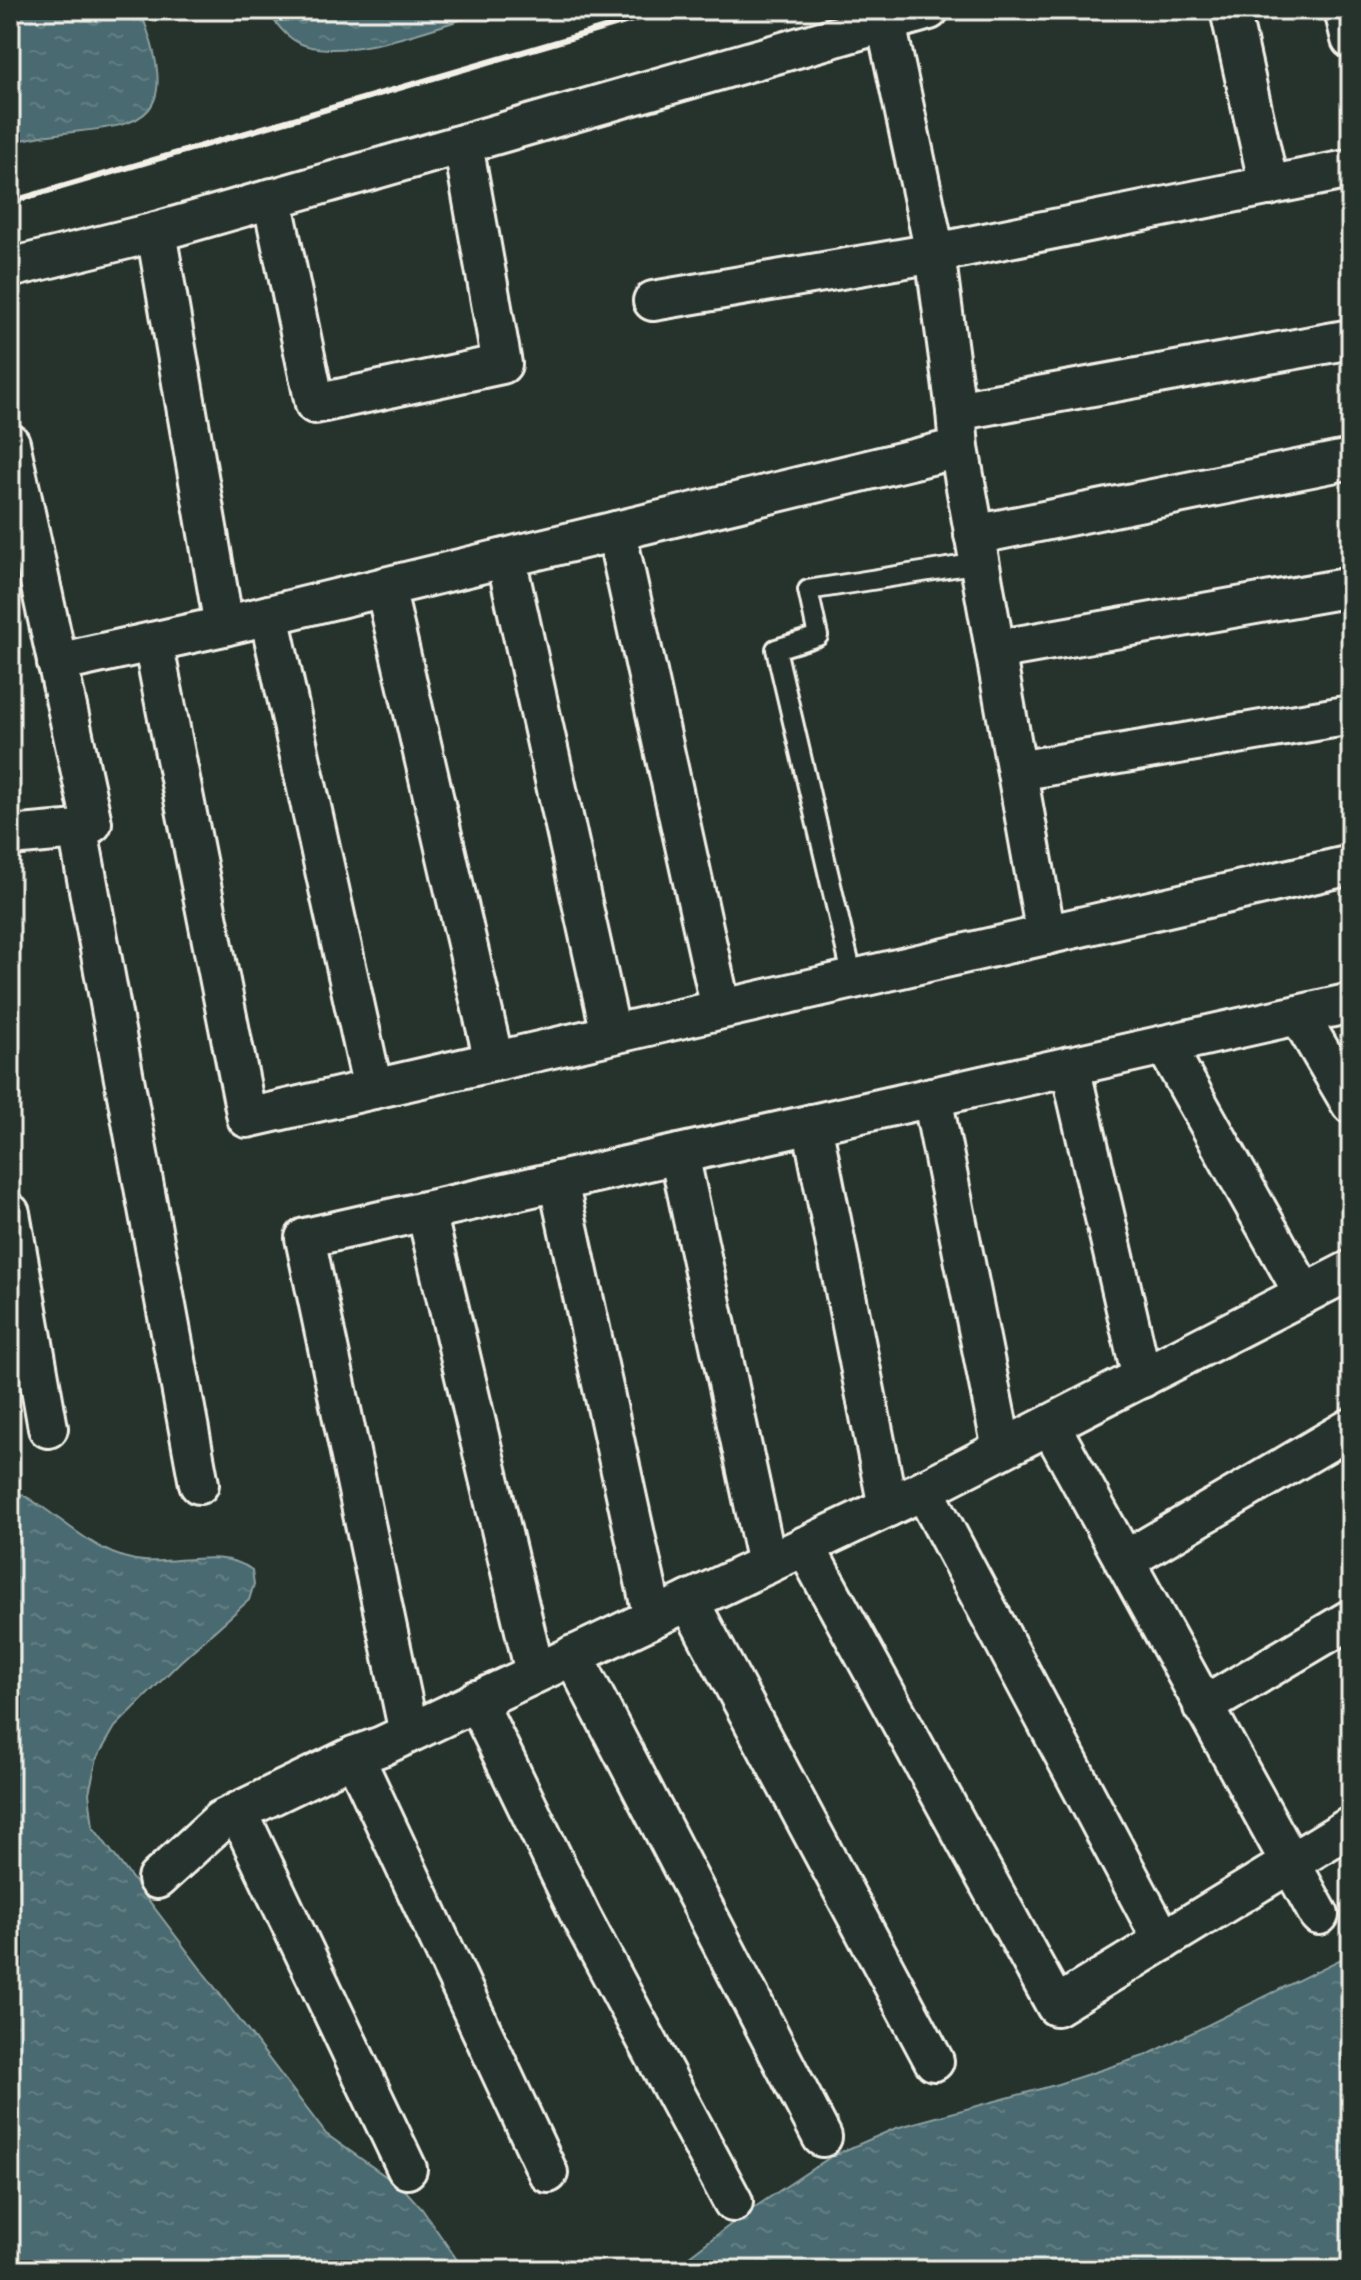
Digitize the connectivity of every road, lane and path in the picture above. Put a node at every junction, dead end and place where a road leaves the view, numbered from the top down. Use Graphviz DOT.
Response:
graph roads {
  1 [pos="929,10"];
  2 [pos="1230,10"];
  3 [pos="1344,10"];
  4 [pos="886,23"];
  5 [pos="1351,39"];
  6 [pos="463,144"];
  7 [pos="1351,169"];
  8 [pos="1269,186"];
  9 [pos="272,198"];
  10 [pos="156,232"];
  11 [pos="935,253"];
  12 [pos="10,268"];
  13 [pos="653,301"];
  14 [pos="1351,339"];
  15 [pos="957,430"];
  16 [pos="10,443"];
  17 [pos="1351,459"];
  18 [pos="616,531"];
  19 [pos="977,549"];
  20 [pos="506,558"];
  21 [pos="385,587"];
  22 [pos="1351,587"];
  23 [pos="269,615"];
  24 [pos="224,626"];
  25 [pos="153,642"];
  26 [pos="995,650"];
  27 [pos="57,663"];
  28 [pos="1351,715"];
  29 [pos="1017,771"];
  30 [pos="78,830"];
  31 [pos="10,836"];
  32 [pos="1351,865"];
  33 [pos="1046,935"];
  34 [pos="853,979"];
  35 [pos="1351,1003"];
  36 [pos="721,1009"];
  37 [pos="1299,1015"];
  38 [pos="611,1034"];
  39 [pos="1165,1045"];
  40 [pos="494,1061"];
  41 [pos="1070,1066"];
  42 [pos="373,1089"];
  43 [pos="932,1097"];
  44 [pos="1351,1104"];
  45 [pos="812,1124"];
  46 [pos="679,1154"];
  47 [pos="558,1181"];
  48 [pos="426,1211"];
  49 [pos="10,1213"];
  50 [pos="1351,1270"];
  51 [pos="1304,1294"];
  52 [pos="1142,1378"];
  53 [pos="1050,1425"];
  54 [pos="48,1428"];
  55 [pos="1351,1428"];
  56 [pos="1002,1449"];
  57 [pos="199,1484"];
  58 [pos="924,1490"];
  59 [pos="888,1507"];
  60 [pos="805,1546"];
  61 [pos="1124,1561"];
  62 [pos="767,1564"];
  63 [pos="689,1601"];
  64 [pos="653,1618"];
  65 [pos="1351,1619"];
  66 [pos="573,1655"];
  67 [pos="535,1673"];
  68 [pos="476,1700"];
  69 [pos="1203,1707"];
  70 [pos="409,1733"];
  71 [pos="354,1756"];
  72 [pos="238,1812"];
  73 [pos="1351,1826"];
  74 [pos="1290,1863"];
  75 [pos="157,1879"];
  76 [pos="1319,1915"];
  77 [pos="1163,1941"];
  78 [pos="934,2061"];
  79 [pos="822,2137"];
  80 [pos="407,2169"];
  81 [pos="548,2173"];
  82 [pos="733,2202"];
  1 -- 4 [label="street"];
  2 -- 8 [label="street"];
  3 -- 5 [label="street"];
  4 -- 6 [label="street"];
  4 -- 11 [label="street"];
  6 -- 9 [label="street"];
  6 -- 9 [label="street"];
  7 -- 8 [label="street"];
  8 -- 11 [label="street"];
  9 -- 10 [label="street"];
  10 -- 12 [label="street"];
  10 -- 24 [label="street"];
  11 -- 13 [label="street"];
  11 -- 15 [label="street"];
  14 -- 15 [label="street"];
  15 -- 18 [label="street"];
  15 -- 19 [label="street"];
  16 -- 27 [label="street"];
  17 -- 19 [label="street"];
  18 -- 20 [label="street"];
  18 -- 36 [label="street"];
  19 -- 26 [label="street"];
  19 -- 34 [label="lane"];
  20 -- 21 [label="street"];
  20 -- 38 [label="street"];
  21 -- 23 [label="street"];
  21 -- 40 [label="street"];
  22 -- 26 [label="street"];
  23 -- 24 [label="street"];
  23 -- 42 [label="street"];
  24 -- 25 [label="street"];
  25 -- 27 [label="street"];
  25 -- 42 [label="street"];
  26 -- 29 [label="street"];
  27 -- 30 [label="street"];
  28 -- 29 [label="street"];
  29 -- 33 [label="street"];
  30 -- 31 [label="street"];
  30 -- 57 [label="street"];
  32 -- 33 [label="street"];
  33 -- 34 [label="street"];
  34 -- 36 [label="street"];
  35 -- 37 [label="street"];
  36 -- 38 [label="street"];
  37 -- 39 [label="street"];
  37 -- 44 [label="street"];
  38 -- 40 [label="street"];
  39 -- 41 [label="street"];
  39 -- 51 [label="street"];
  40 -- 42 [label="street"];
  41 -- 43 [label="street"];
  41 -- 52 [label="street"];
  43 -- 45 [label="street"];
  43 -- 56 [label="street"];
  45 -- 46 [label="street"];
  45 -- 59 [label="street"];
  46 -- 47 [label="street"];
  46 -- 62 [label="street"];
  47 -- 48 [label="street"];
  47 -- 64 [label="street"];
  48 -- 67 [label="street"];
  48 -- 70 [label="street"];
  49 -- 54 [label="street"];
  50 -- 51 [label="street"];
  51 -- 52 [label="street"];
  52 -- 53 [label="street"];
  53 -- 56 [label="street"];
  53 -- 61 [label="street"];
  55 -- 61 [label="street"];
  56 -- 58 [label="street"];
  58 -- 59 [label="street"];
  58 -- 77 [label="street"];
  59 -- 60 [label="street"];
  60 -- 62 [label="street"];
  60 -- 77 [label="street"];
  61 -- 69 [label="street"];
  62 -- 63 [label="street"];
  63 -- 64 [label="street"];
  63 -- 78 [label="street"];
  64 -- 66 [label="street"];
  65 -- 69 [label="street"];
  66 -- 67 [label="street"];
  66 -- 79 [label="street"];
  67 -- 68 [label="street"];
  68 -- 70 [label="street"];
  68 -- 82 [label="street"];
  69 -- 74 [label="street"];
  70 -- 71 [label="street"];
  71 -- 72 [label="street"];
  71 -- 81 [label="street"];
  72 -- 75 [label="street"];
  72 -- 80 [label="street"];
  73 -- 74 [label="street"];
  74 -- 76 [label="street"];
  74 -- 77 [label="street"];
}
